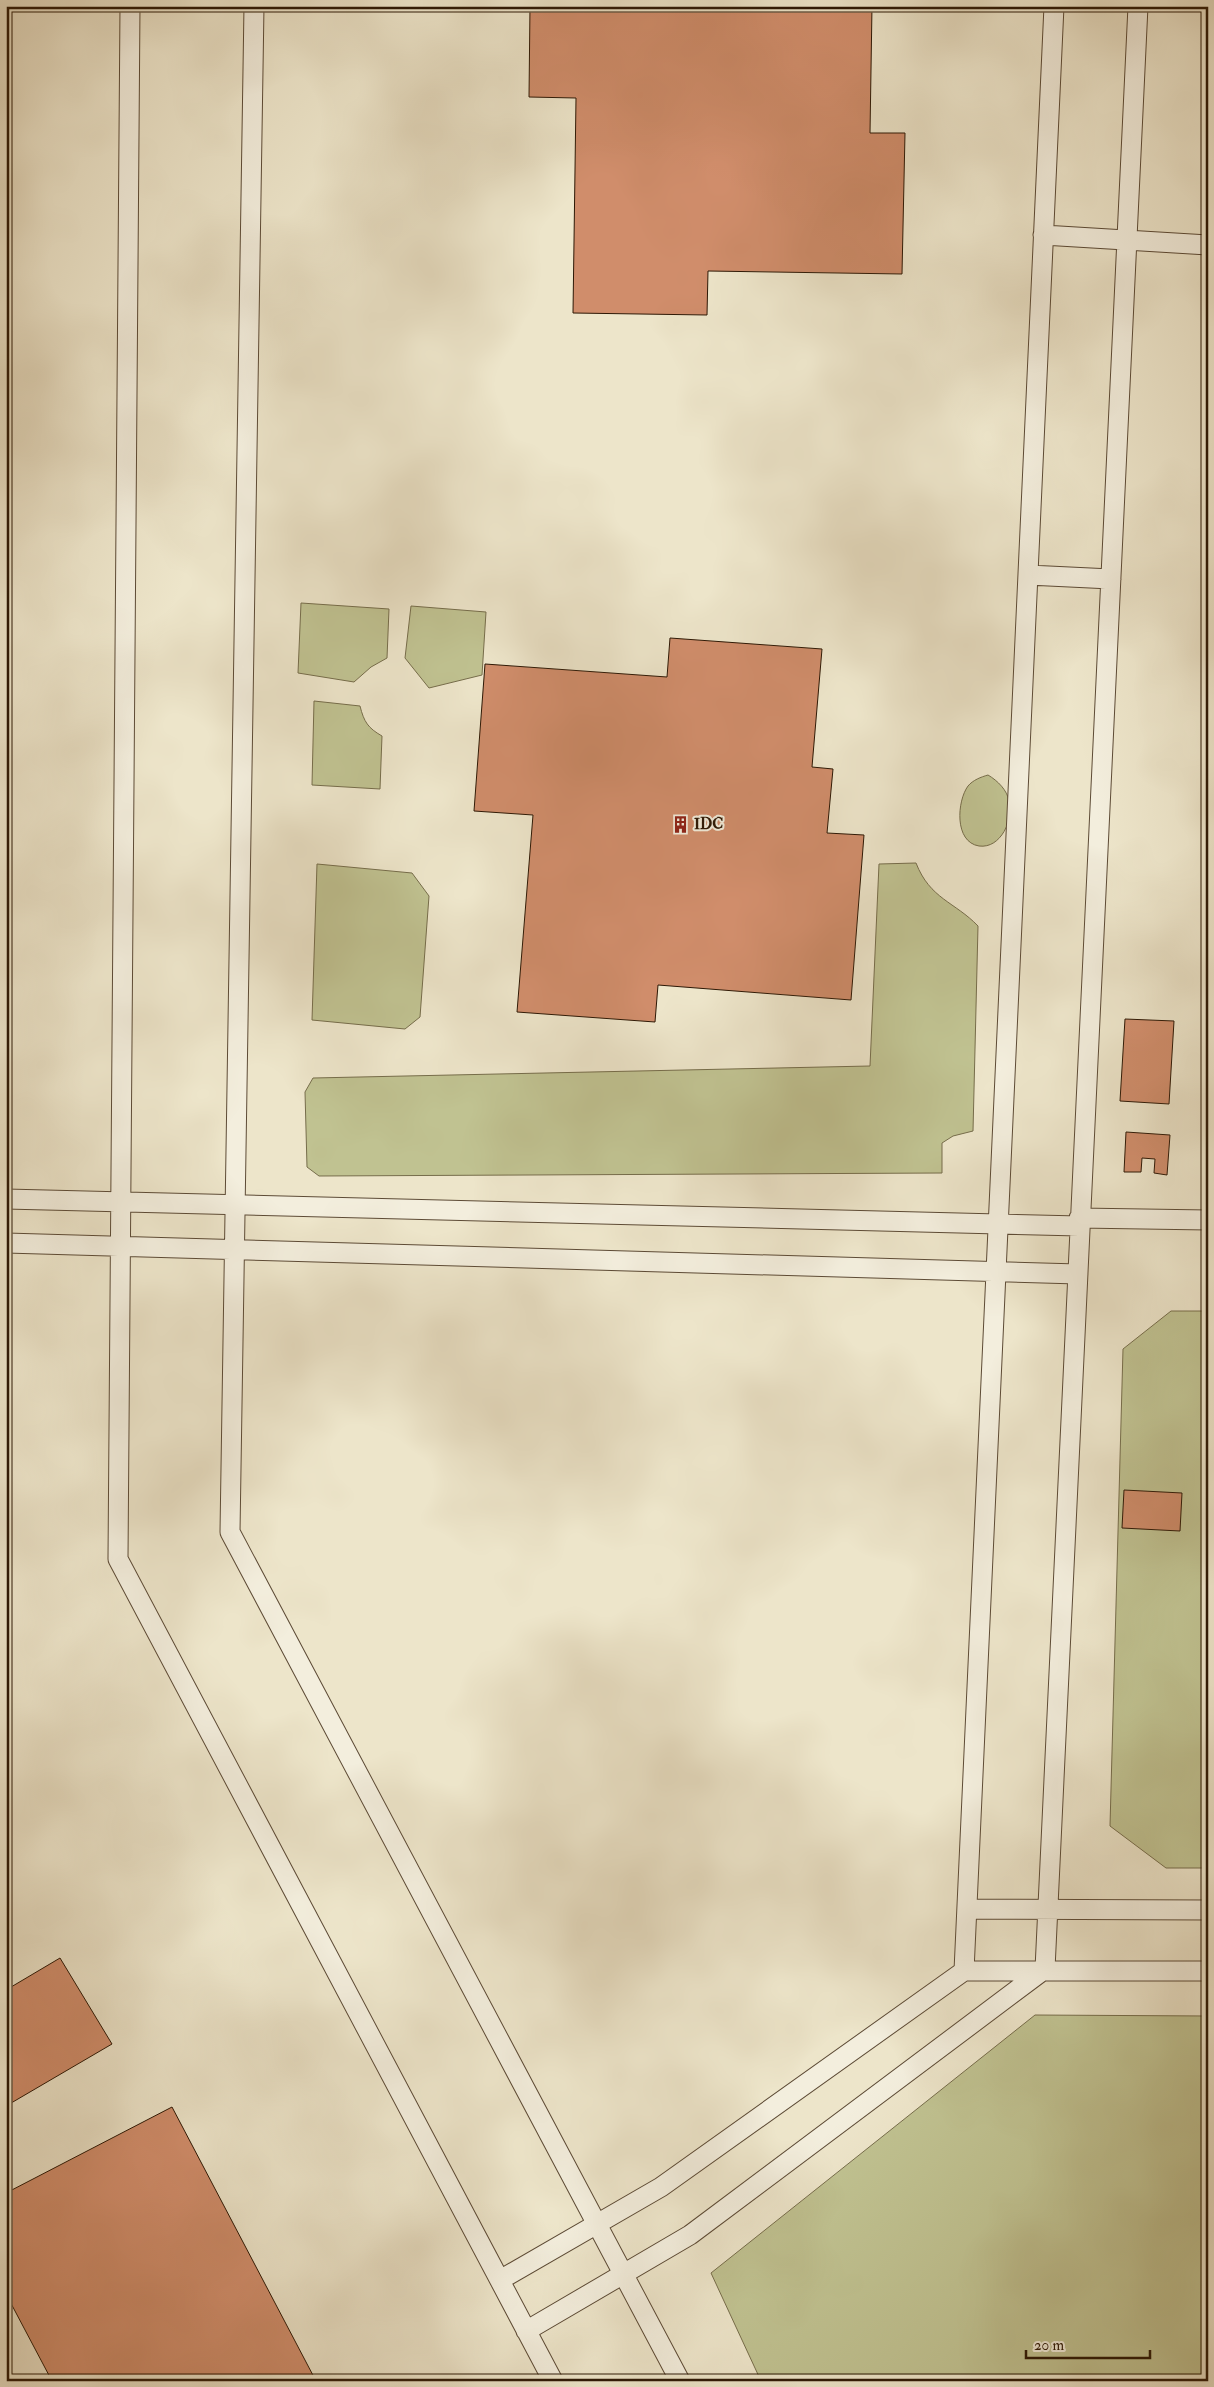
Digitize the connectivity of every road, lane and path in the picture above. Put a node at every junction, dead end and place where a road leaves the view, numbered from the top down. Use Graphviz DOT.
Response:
graph roads {
  1 [pos="130,6"];
  2 [pos="254,6"];
  3 [pos="1054,6"];
  4 [pos="1138,6"];
  5 [pos="1043,235"];
  6 [pos="1127,242"];
  7 [pos="1208,245"];
  8 [pos="1028,574"];
  9 [pos="1111,579"];
  10 [pos="6,1200"];
  11 [pos="121,1202"];
  12 [pos="235,1205"];
  13 [pos="1208,1220"];
  14 [pos="1079,1222"];
  15 [pos="998,1224"];
  16 [pos="6,1243"];
  17 [pos="121,1246"];
  18 [pos="234,1250"];
  19 [pos="996,1272"];
  20 [pos="1078,1274"];
  21 [pos="967,1909"];
  22 [pos="1048,1910"];
  23 [pos="1208,1910"];
  24 [pos="1045,1969"];
  25 [pos="964,1971"];
  26 [pos="1208,1971"];
  27 [pos="597,2224"];
  28 [pos="624,2274"];
  29 [pos="500,2280"];
  30 [pos="526,2331"];
  31 [pos="553,2381"];
  32 [pos="680,2381"];
  1 -- 11 [label="lane"];
  2 -- 12 [label="lane"];
  3 -- 5 [label="lane"];
  4 -- 6 [label="lane"];
  5 -- 6 [label="lane"];
  5 -- 8 [label="lane"];
  6 -- 7 [label="lane"];
  6 -- 9 [label="lane"];
  8 -- 9 [label="lane"];
  8 -- 15 [label="lane"];
  9 -- 14 [label="lane"];
  10 -- 11 [label="lane"];
  11 -- 12 [label="lane"];
  11 -- 17 [label="lane"];
  12 -- 15 [label="lane"];
  12 -- 18 [label="lane"];
  13 -- 14 [label="lane"];
  14 -- 15 [label="lane"];
  14 -- 20 [label="lane"];
  15 -- 19 [label="lane"];
  16 -- 17 [label="lane"];
  17 -- 18 [label="lane"];
  17 -- 29 [label="lane"];
  18 -- 19 [label="lane"];
  18 -- 27 [label="lane"];
  19 -- 20 [label="lane"];
  19 -- 21 [label="lane"];
  20 -- 22 [label="lane"];
  21 -- 22 [label="lane"];
  21 -- 25 [label="lane"];
  22 -- 23 [label="lane"];
  22 -- 24 [label="lane"];
  24 -- 25 [label="lane"];
  24 -- 26 [label="lane"];
  24 -- 28 [label="lane"];
  25 -- 27 [label="lane"];
  27 -- 28 [label="lane"];
  27 -- 29 [label="lane"];
  28 -- 30 [label="lane"];
  28 -- 32 [label="lane"];
  29 -- 30 [label="lane"];
  30 -- 31 [label="lane"];
}
